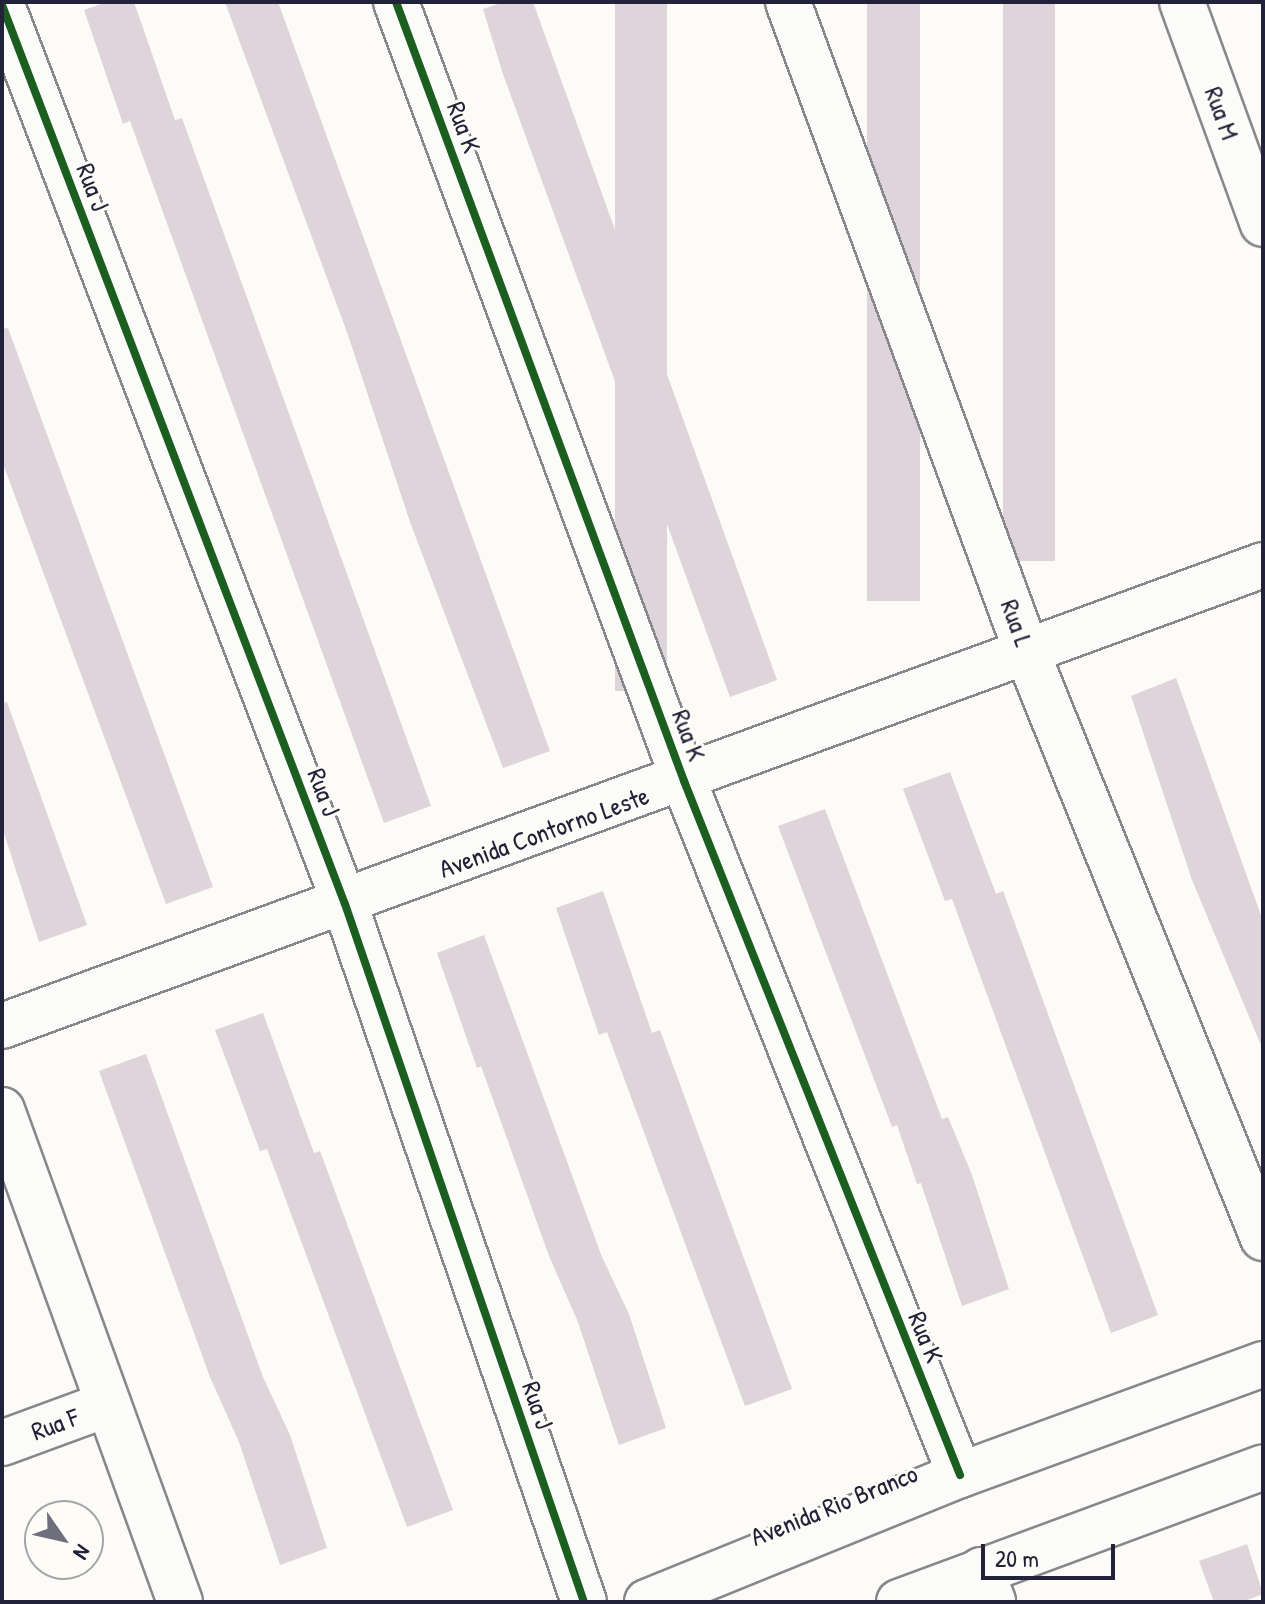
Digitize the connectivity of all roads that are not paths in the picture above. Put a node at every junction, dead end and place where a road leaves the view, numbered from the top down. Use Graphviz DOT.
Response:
graph roads {
  1 [pos="396,2"];
  2 [pos="788,2"];
  3 [pos="1182,2"];
  4 [pos="2,5"];
  5 [pos="1263,224"];
  6 [pos="1263,565"];
  7 [pos="1026,650"];
  8 [pos="684,781"];
  9 [pos="345,904"];
  10 [pos="2,1026"];
  11 [pos="2,1110"];
  12 [pos="1263,1238"];
  13 [pos="1263,1364"];
  14 [pos="108,1404"];
  15 [pos="2,1443"];
  16 [pos="1263,1467"];
  17 [pos="960,1475"];
  18 [pos="987,1586"];
  19 [pos="180,1602"];
  20 [pos="584,1602"];
  21 [pos="647,1602"];
  22 [pos="899,1602"];
  1 -- 8 [label="street, Rua K"];
  2 -- 7 [label="street, Rua L"];
  3 -- 5 [label="street, Rua M"];
  4 -- 9 [label="street, Rua J"];
  6 -- 7 [label="street, Avenida Contorno Leste"];
  7 -- 8 [label="street, Avenida Contorno Leste"];
  7 -- 12 [label="street, Rua L"];
  8 -- 9 [label="street, Avenida Contorno Leste"];
  8 -- 17 [label="street, Rua K"];
  9 -- 10 [label="street, Avenida Contorno Leste"];
  9 -- 20 [label="street, Rua J"];
  11 -- 14 [label="street"];
  13 -- 17 [label="street, Avenida Rio Branco"];
  14 -- 15 [label="street, Rua F"];
  14 -- 19 [label="street"];
  16 -- 18 [label="street"];
  17 -- 21 [label="street, Avenida Rio Branco"];
  18 -- 22 [label="street"];
}
